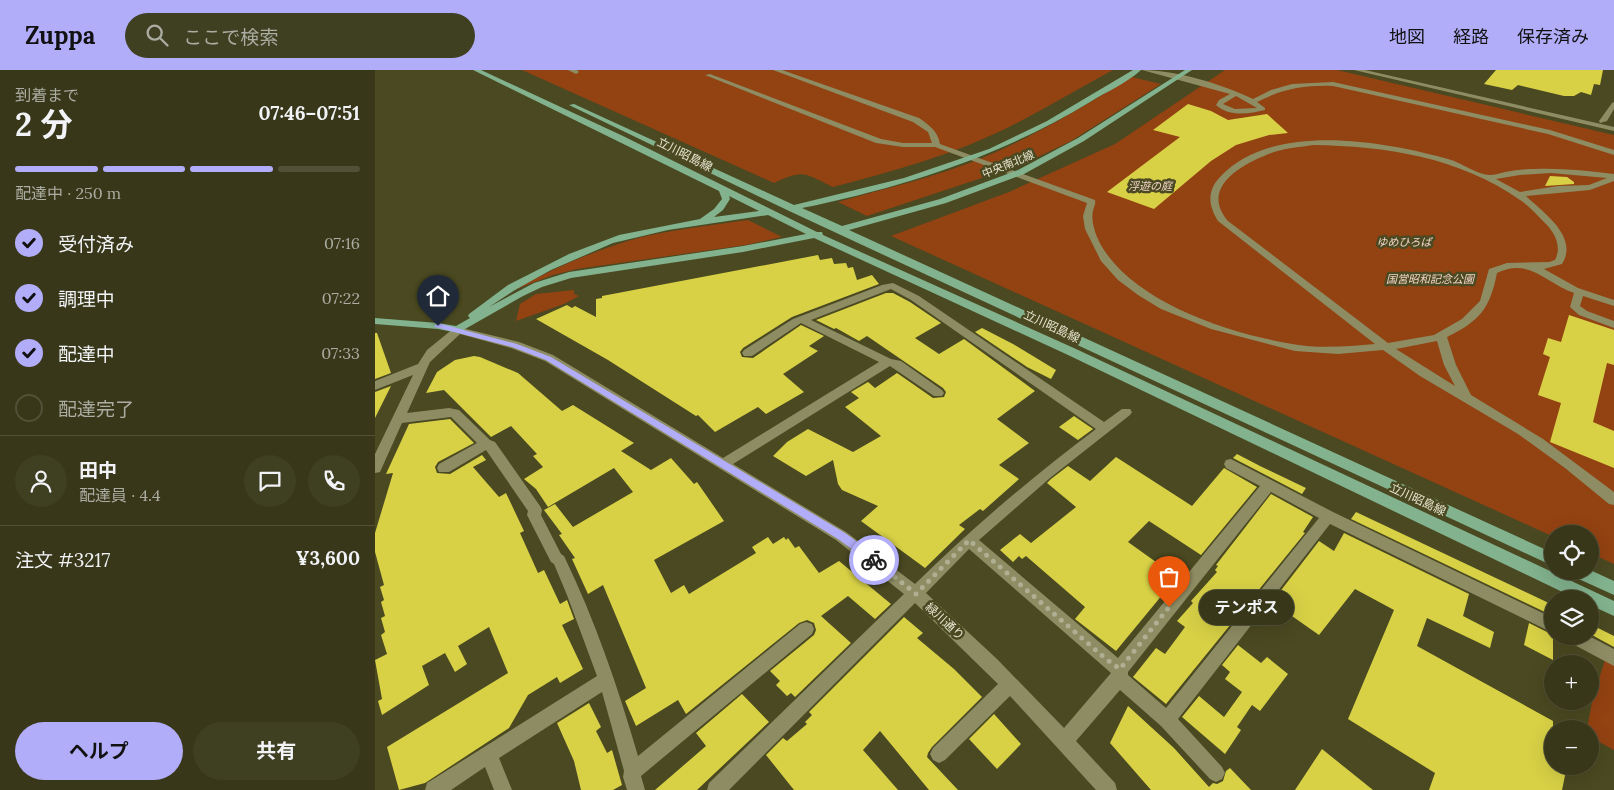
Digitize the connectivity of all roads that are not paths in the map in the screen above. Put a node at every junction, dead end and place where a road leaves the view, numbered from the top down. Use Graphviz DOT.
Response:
graph roads {
  1 [pos="476,70"];
  2 [pos="495,70"];
  3 [pos="776,70"];
  4 [pos="1138,70"];
  5 [pos="1145,70"];
  6 [pos="1189,70"];
  7 [pos="1357,70"];
  8 [pos="1378,70"];
  9 [pos="715,71"];
  10 [pos="1176,78"];
  11 [pos="1235,94"];
  12 [pos="1254,101"];
  13 [pos="1614,104"];
  14 [pos="1603,121"];
  15 [pos="1614,123"];
  16 [pos="1614,129"];
  17 [pos="938,146"];
  18 [pos="1614,153"];
  19 [pos="1614,177"];
  20 [pos="1487,178"];
  21 [pos="721,189"];
  22 [pos="1519,195"];
  23 [pos="791,208"];
  24 [pos="770,212"];
  25 [pos="694,222"];
  26 [pos="842,229"];
  27 [pos="816,235"];
  28 [pos="1534,267"];
  29 [pos="1579,292"];
  30 [pos="1614,303"];
  31 [pos="804,319"];
  32 [pos="375,321"];
  33 [pos="1614,324"];
  34 [pos="458,330"];
  35 [pos="1441,336"];
  36 [pos="1386,347"];
  37 [pos="748,353"];
  38 [pos="888,362"];
  39 [pos="421,367"];
  40 [pos="375,386"];
  41 [pos="938,393"];
  42 [pos="1467,398"];
  43 [pos="1126,412"];
  44 [pos="397,419"];
  45 [pos="1104,428"];
  46 [pos="486,444"];
  47 [pos="723,464"];
  48 [pos="1231,464"];
  49 [pos="375,468"];
  50 [pos="443,468"];
  51 [pos="1269,484"];
  52 [pos="1614,500"];
  53 [pos="1328,516"];
  54 [pos="969,540"];
  55 [pos="1544,556"];
  56 [pos="1597,580"];
  57 [pos="1614,588"];
  58 [pos="916,594"];
  59 [pos="1614,609"];
  60 [pos="1544,622"];
  61 [pos="806,629"];
  62 [pos="1590,645"];
  63 [pos="1614,658"];
  64 [pos="1120,674"];
  65 [pos="607,679"];
  66 [pos="1010,684"];
  67 [pos="1167,720"];
  68 [pos="1064,741"];
  69 [pos="939,754"];
  70 [pos="489,755"];
  71 [pos="633,771"];
  72 [pos="1215,773"];
  73 [pos="435,790"];
  74 [pos="503,790"];
  75 [pos="636,790"];
  76 [pos="716,790"];
  77 [pos="1108,790"];
  1 -- 21 [label="main road, 立川昭島線"];
  2 -- 23 [label="main road, 立川昭島線"];
  3 -- 17 [label="street"];
  4 -- 23 [label="main road, 中央南北線"];
  5 -- 10 [label="street"];
  6 -- 10 [label="main road, 中央南北線"];
  7 -- 16 [label="street"];
  8 -- 14 [label="street"];
  9 -- 17 [label="street"];
  10 -- 11 [label="street"];
  10 -- 26 [label="main road, 中央南北線"];
  11 -- 12 [label="street"];
  11 -- 12 [label="street"];
  12 -- 18 [label="street"];
  13 -- 14 [label="street"];
  14 -- 15 [label="street"];
  17 -- 36 [label="street"];
  19 -- 20 [label="street"];
  19 -- 22 [label="street"];
  20 -- 22 [label="street"];
  20 -- 36 [label="street"];
  21 -- 24 [label="main road, 立川昭島線"];
  21 -- 25 [label="main road"];
  22 -- 28 [label="street"];
  23 -- 24 [label="main road, 中央南北線"];
  23 -- 26 [label="main road, 立川昭島線"];
  24 -- 25 [label="main road, 中央南北線"];
  24 -- 27 [label="main road, 立川昭島線"];
  25 -- 34 [label="main road"];
  26 -- 27 [label="main road, 中央南北線"];
  26 -- 55 [label="main road, 立川昭島線"];
  27 -- 34 [label="main road, 中央南北線"];
  27 -- 59 [label="main road, 立川昭島線"];
  28 -- 29 [label="street"];
  28 -- 35 [label="street"];
  29 -- 30 [label="street"];
  29 -- 33 [label="street"];
  31 -- 37 [label="street"];
  31 -- 38 [label="street"];
  31 -- 45 [label="street"];
  32 -- 34 [label="main road, 緑川通り"];
  34 -- 39 [label="street"];
  34 -- 47 [label="street, 緑川通り"];
  35 -- 36 [label="street"];
  35 -- 42 [label="street"];
  36 -- 42 [label="street"];
  38 -- 41 [label="street"];
  38 -- 47 [label="street"];
  39 -- 40 [label="street"];
  39 -- 44 [label="street"];
  42 -- 52 [label="street"];
  43 -- 45 [label="street"];
  44 -- 46 [label="street"];
  44 -- 49 [label="street"];
  45 -- 54 [label="street"];
  46 -- 50 [label="street"];
  46 -- 65 [label="street"];
  47 -- 58 [label="street, 緑川通り"];
  48 -- 51 [label="street"];
  51 -- 53 [label="street"];
  51 -- 64 [label="street"];
  53 -- 60 [label="street"];
  53 -- 67 [label="street"];
  54 -- 58 [label="street"];
  54 -- 64 [label="street"];
  56 -- 57 [label="main road"];
  58 -- 66 [label="street, 緑川通り"];
  58 -- 76 [label="street"];
  61 -- 71 [label="street"];
  62 -- 63 [label="street"];
  64 -- 67 [label="street"];
  64 -- 68 [label="street"];
  65 -- 70 [label="street"];
  65 -- 71 [label="street"];
  66 -- 68 [label="street, 緑川通り"];
  66 -- 69 [label="street"];
  67 -- 72 [label="street"];
  68 -- 77 [label="street, 緑川通り"];
  70 -- 73 [label="street"];
  70 -- 74 [label="street"];
  71 -- 75 [label="street"];
}
